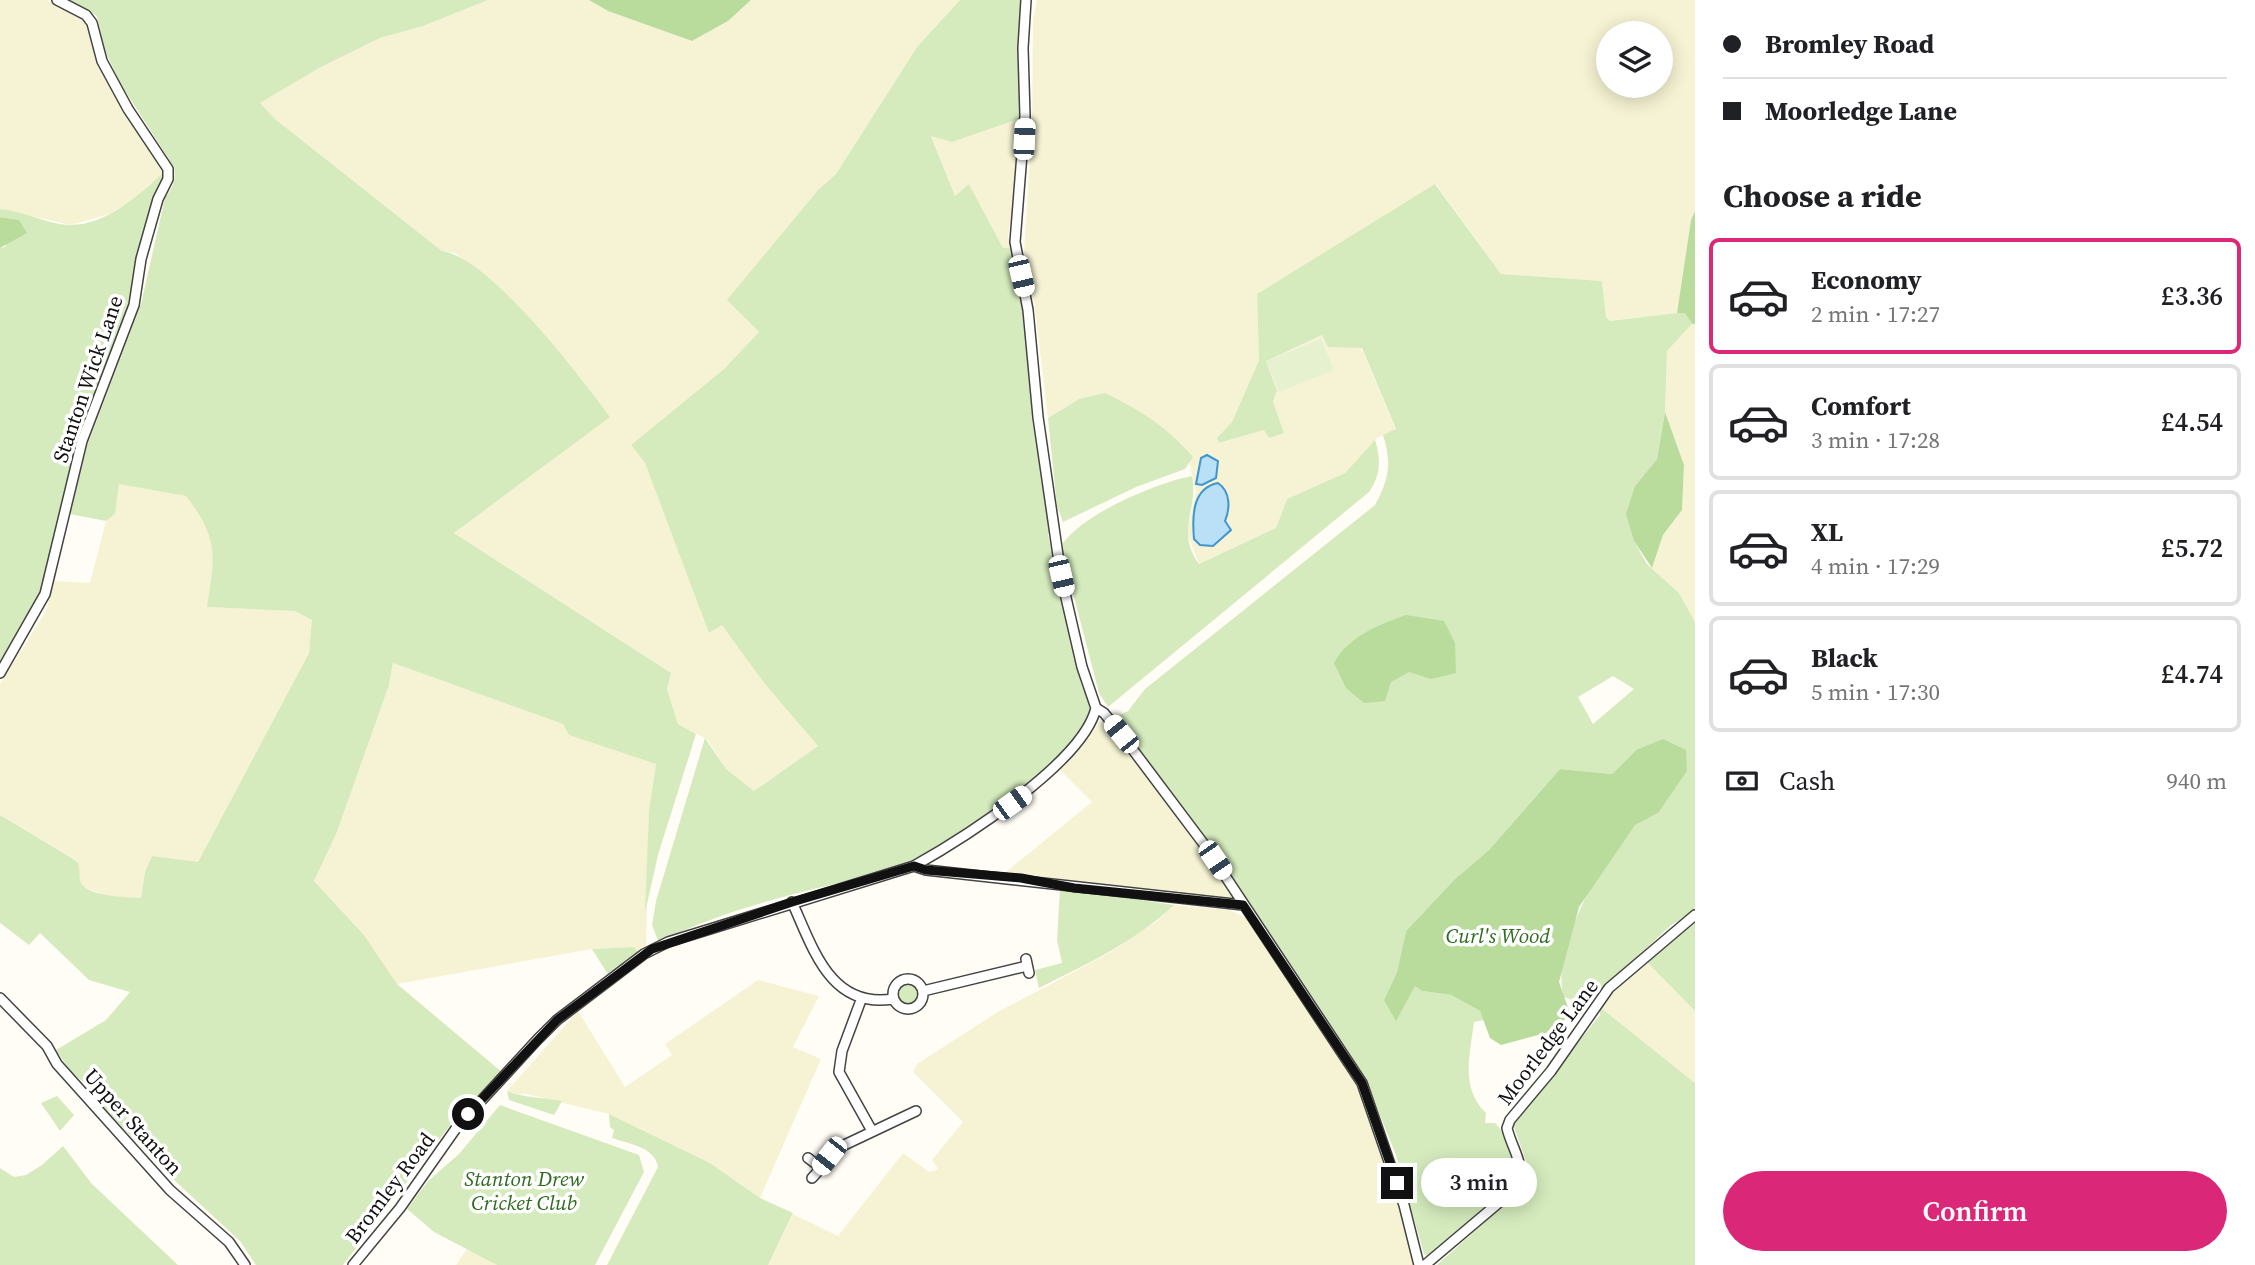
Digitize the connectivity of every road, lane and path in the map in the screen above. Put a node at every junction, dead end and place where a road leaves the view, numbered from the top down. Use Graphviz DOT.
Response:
graph roads {
  1 [pos="57,0"];
  2 [pos="1026,0"];
  3 [pos="0,673"];
  4 [pos="1096,708"];
  5 [pos="914,866"];
  6 [pos="792,902"];
  7 [pos="1243,905"];
  8 [pos="1695,915"];
  9 [pos="1027,966"];
  10 [pos="923,991"];
  11 [pos="0,998"];
  12 [pos="893,999"];
  13 [pos="861,1000"];
  14 [pos="916,1111"];
  15 [pos="872,1131"];
  16 [pos="808,1158"];
  17 [pos="820,1167"];
  18 [pos="812,1178"];
  19 [pos="245,1265"];
  20 [pos="353,1265"];
  21 [pos="1419,1265"];
  22 [pos="1425,1265"];
  1 -- 3 [label="street, Stanton Wick Lane"];
  2 -- 4 [label="street"];
  4 -- 5 [label="street, Bromley Road"];
  4 -- 7 [label="street"];
  5 -- 6 [label="street, Bromley Road"];
  5 -- 7 [label="street, Bromley Road"];
  6 -- 13 [label="street"];
  6 -- 20 [label="street, Bromley Road"];
  7 -- 21 [label="street"];
  8 -- 22 [label="street, Moorledge Lane"];
  9 -- 10 [label="street"];
  10 -- 12 [label="street"];
  10 -- 12 [label="street"];
  11 -- 19 [label="street, Upper Stanton"];
  12 -- 13 [label="street"];
  13 -- 15 [label="street"];
  14 -- 15 [label="street"];
  15 -- 17 [label="street"];
  16 -- 17 [label="street"];
  17 -- 18 [label="street"];
}
